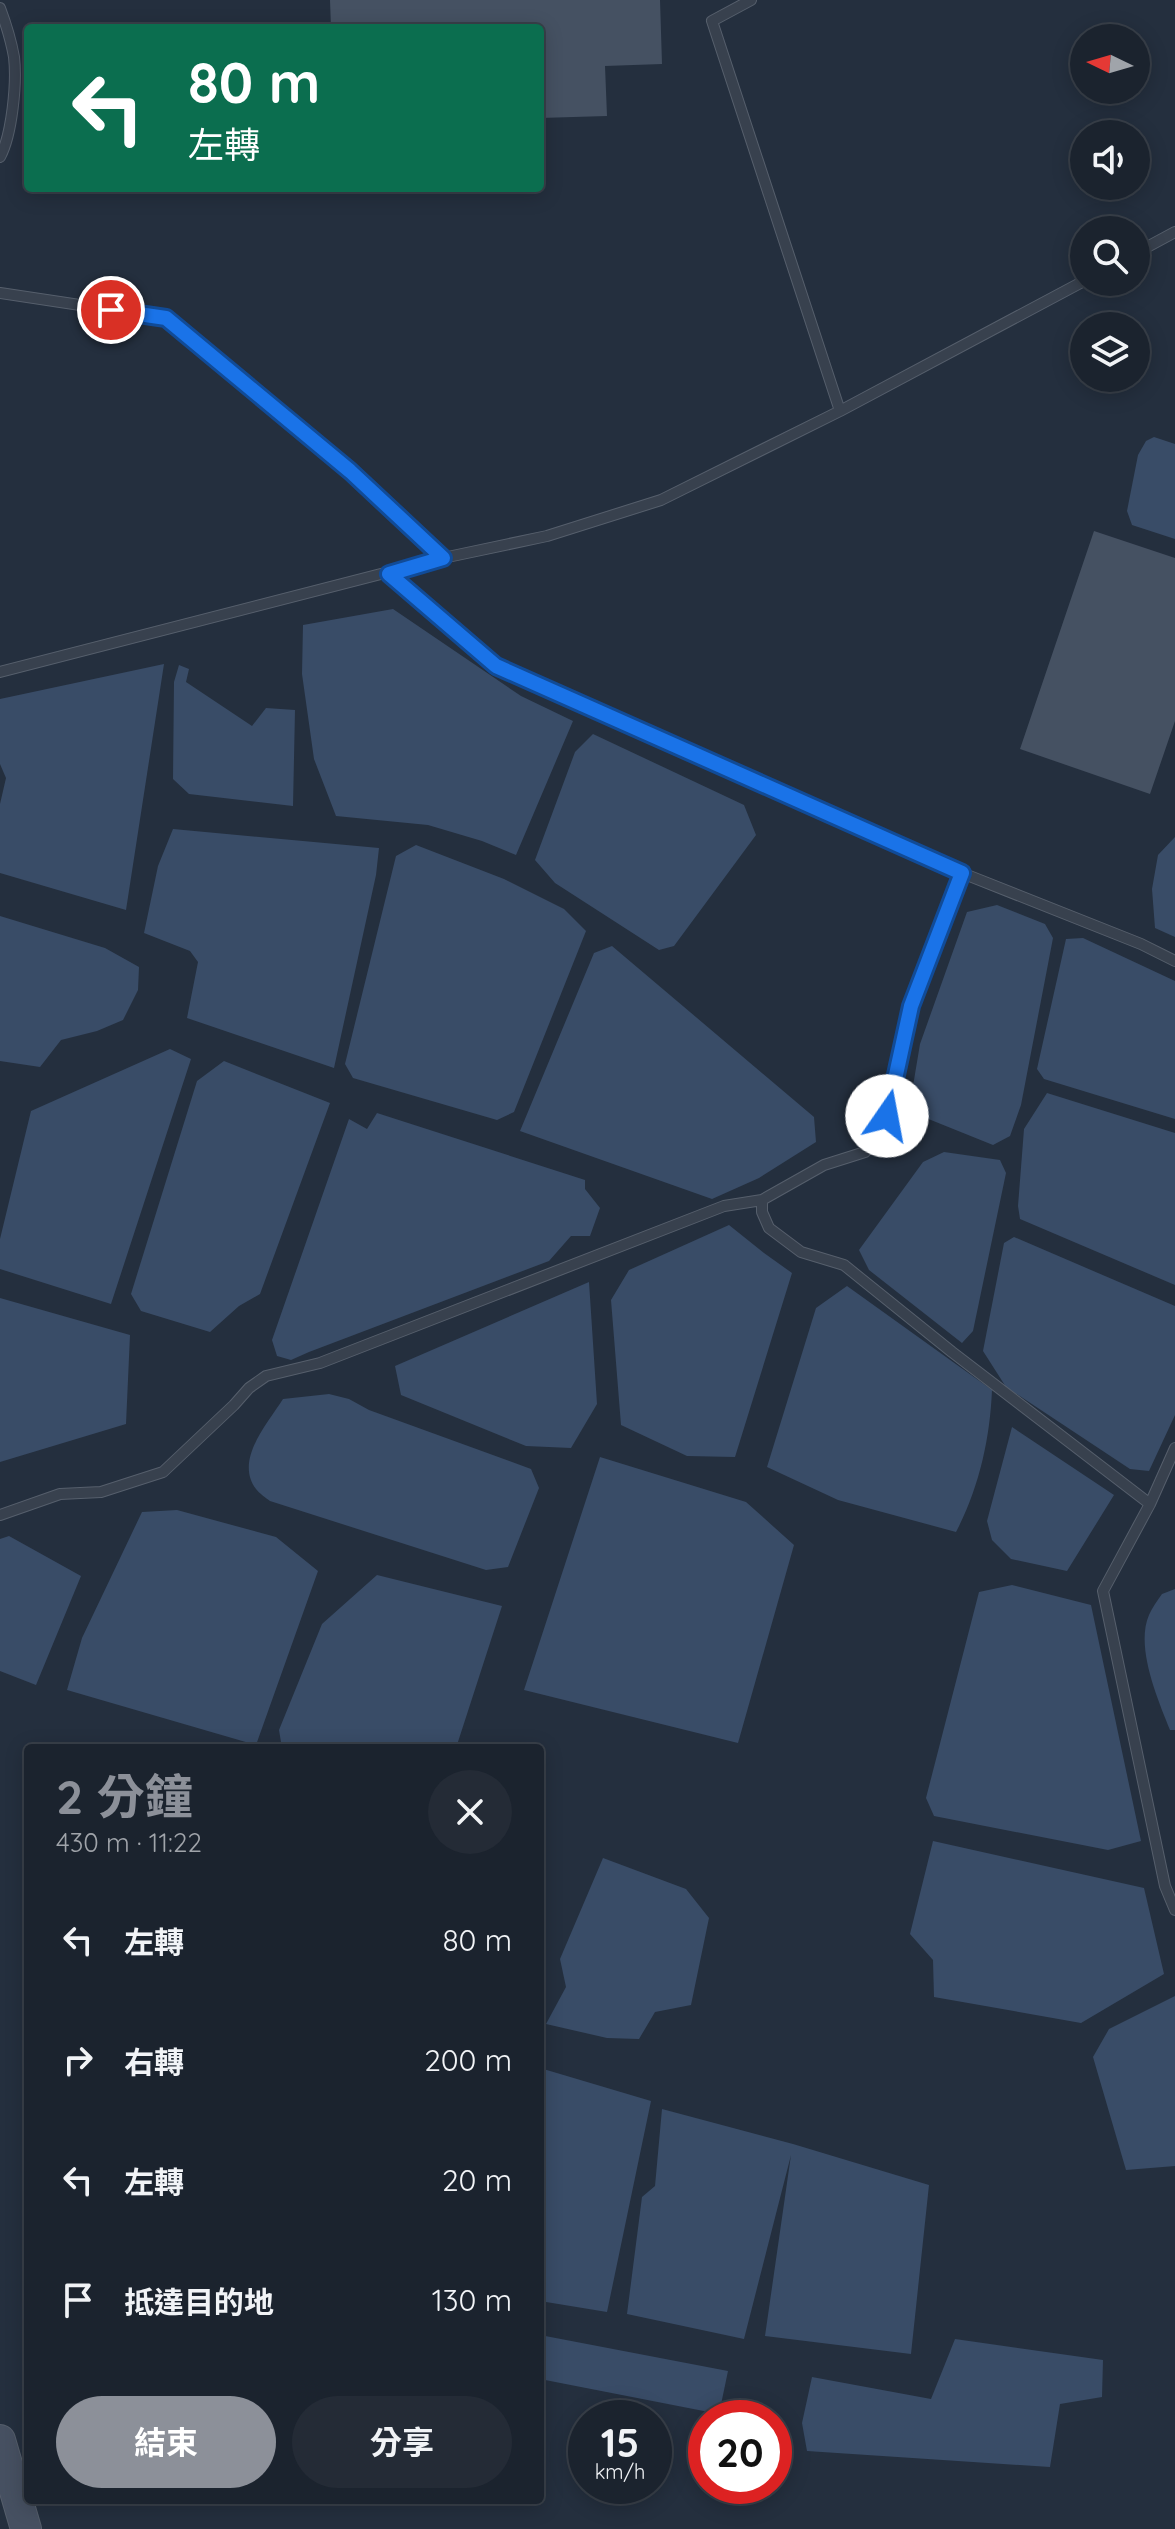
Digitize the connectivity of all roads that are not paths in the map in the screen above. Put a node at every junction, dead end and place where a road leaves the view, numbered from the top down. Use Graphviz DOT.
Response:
graph roads {
  1 [pos="751,0"];
  2 [pos="0,8"];
  3 [pos="4,32"];
  4 [pos="0,157"];
  5 [pos="1175,232"];
  6 [pos="1150,245"];
  7 [pos="1070,288"];
  8 [pos="0,293"];
  9 [pos="840,411"];
  10 [pos="443,558"];
  11 [pos="389,574"];
  12 [pos="0,672"];
  13 [pos="962,873"];
  14 [pos="1175,961"];
  15 [pos="762,1200"];
  16 [pos="1175,1448"];
  17 [pos="1150,1504"];
  18 [pos="0,1515"];
  19 [pos="1175,1910"];
  20 [pos="0,2440"];
  21 [pos="26,2529"];
  1 -- 9 [label="lane"];
  2 -- 3 [label="lane"];
  3 -- 4 [label="lane"];
  5 -- 6 [label="lane"];
  7 -- 9 [label="lane"];
  8 -- 10 [label="lane"];
  9 -- 10 [label="lane"];
  10 -- 11 [label="lane"];
  11 -- 12 [label="lane"];
  11 -- 13 [label="lane"];
  13 -- 14 [label="lane"];
  13 -- 15 [label="lane"];
  15 -- 17 [label="lane"];
  15 -- 18 [label="lane"];
  16 -- 17 [label="lane"];
  17 -- 19 [label="lane"];
  20 -- 21 [label="street"];
}
